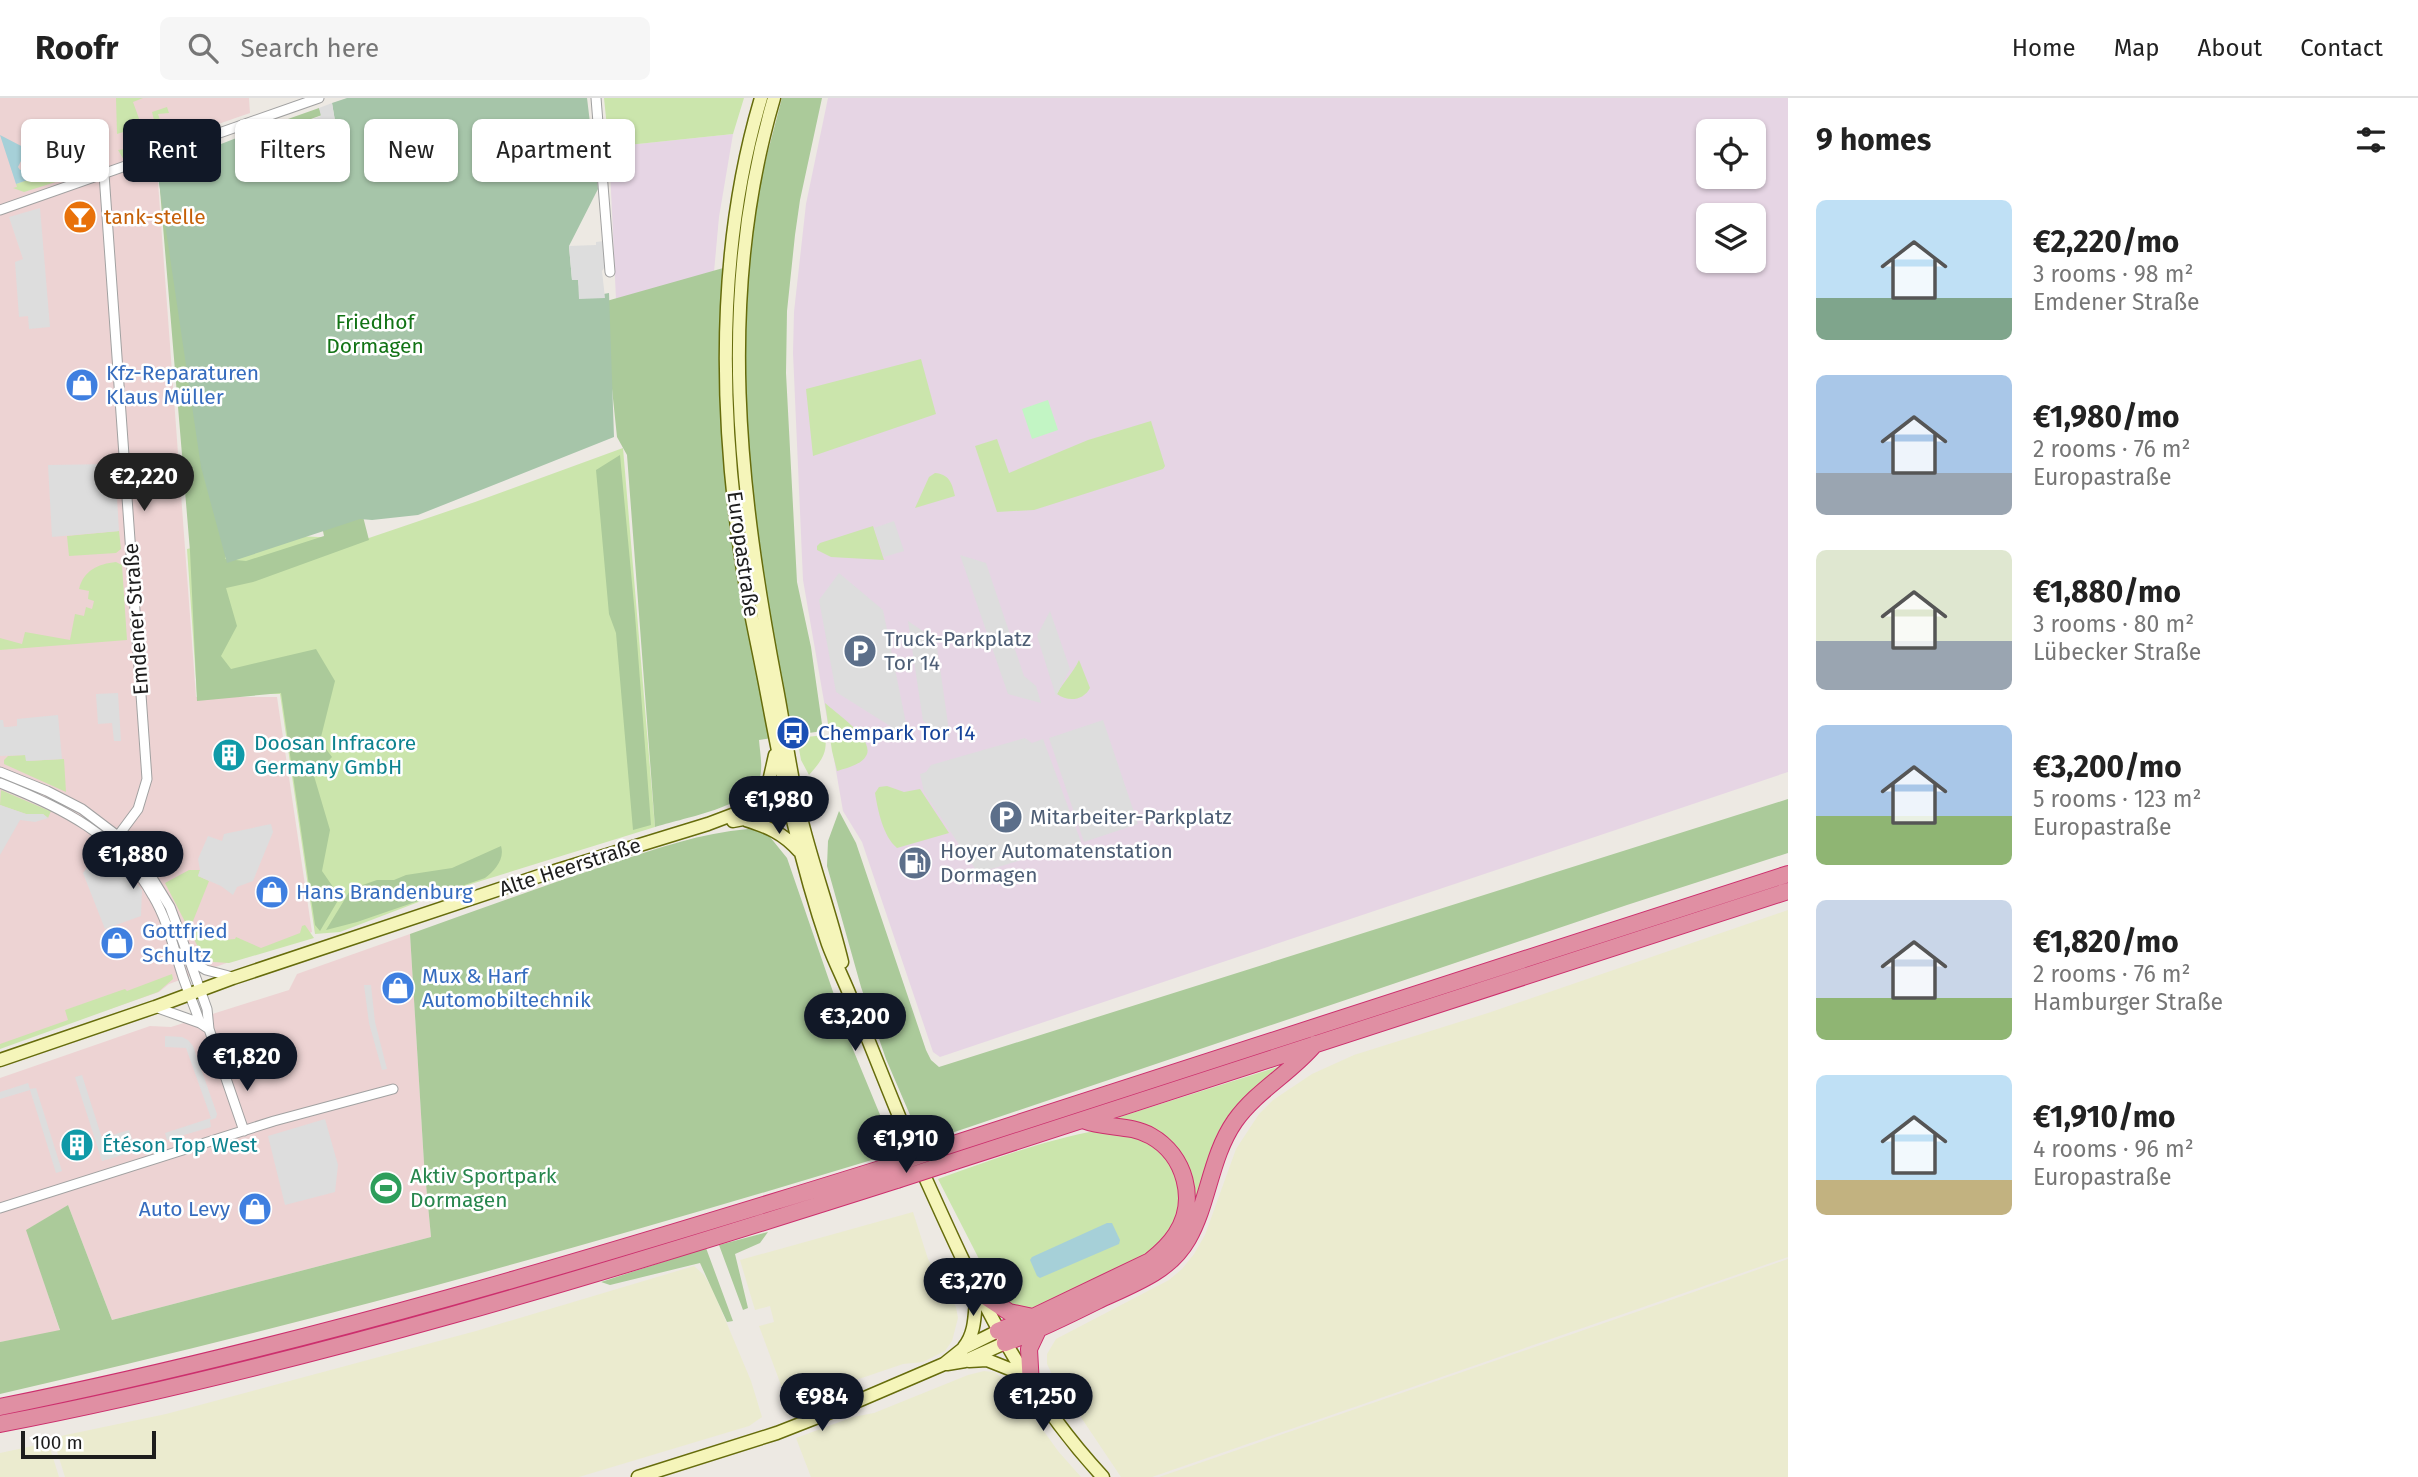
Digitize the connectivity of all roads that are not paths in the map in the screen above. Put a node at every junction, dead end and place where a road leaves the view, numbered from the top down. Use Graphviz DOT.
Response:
graph roads {
  1 [pos="319,98"];
  2 [pos="596,98"];
  3 [pos="761,98"];
  4 [pos="774,98"];
  5 [pos="109,172"];
  6 [pos="81,182"];
  7 [pos="105,182"];
  8 [pos="0,210"];
  9 [pos="610,272"];
  10 [pos="777,748"];
  11 [pos="0,772"];
  12 [pos="0,783"];
  13 [pos="793,804"];
  14 [pos="753,807"];
  15 [pos="742,819"];
  16 [pos="708,824"];
  17 [pos="115,840"];
  18 [pos="801,853"];
  19 [pos="1788,874"];
  20 [pos="1788,891"];
  21 [pos="190,960"];
  22 [pos="233,978"];
  23 [pos="195,992"];
  24 [pos="852,1000"];
  25 [pos="155,1007"];
  26 [pos="200,1023"];
  27 [pos="209,1029"];
  28 [pos="1315,1044"];
  29 [pos="0,1060"];
  30 [pos="393,1088"];
  31 [pos="1083,1120"];
  32 [pos="244,1130"];
  33 [pos="940,1157"];
  34 [pos="895,1172"];
  35 [pos="0,1208"];
  36 [pos="977,1291"];
  37 [pos="1035,1323"];
  38 [pos="1001,1337"];
  39 [pos="965,1355"];
  40 [pos="1027,1381"];
  41 [pos="0,1407"];
  42 [pos="0,1424"];
  43 [pos="638,1477"];
  44 [pos="1103,1477"];
  1 -- 5 [label="street"];
  2 -- 9 [label="street"];
  3 -- 10 [label="main road, Europastraße"];
  4 -- 13 [label="main road, Europastraße"];
  6 -- 8 [label="street"];
  7 -- 17 [label="street, Emdener Straße"];
  10 -- 13 [label="main road, Europastraße"];
  10 -- 14 [label="main road"];
  11 -- 17 [label="street"];
  12 -- 17 [label="street"];
  13 -- 14 [label="main road, Alte Heerstraße"];
  13 -- 15 [label="main road, Alte Heerstraße"];
  13 -- 18 [label="main road, Europastraße"];
  13 -- 24 [label="main road, Europastraße"];
  14 -- 16 [label="main road, Alte Heerstraße"];
  15 -- 16 [label="main road, Alte Heerstraße"];
  15 -- 18 [label="main road"];
  16 -- 22 [label="main road, Alte Heerstraße"];
  17 -- 21 [label="street"];
  17 -- 23 [label="street"];
  18 -- 24 [label="main road, Europastraße"];
  19 -- 33 [label="highway"];
  20 -- 28 [label="highway"];
  21 -- 22 [label="street"];
  21 -- 23 [label="street"];
  22 -- 23 [label="main road, Alte Heerstraße"];
  23 -- 25 [label="main road, Alte Heerstraße"];
  23 -- 26 [label="street"];
  23 -- 27 [label="street"];
  24 -- 36 [label="main road, Europastraße"];
  25 -- 26 [label="street"];
  25 -- 29 [label="main road, Alte Heerstraße"];
  26 -- 27 [label="street"];
  27 -- 32 [label="street"];
  28 -- 31 [label="highway"];
  28 -- 37 [label="highway"];
  30 -- 32 [label="street"];
  31 -- 33 [label="highway"];
  31 -- 37 [label="highway"];
  32 -- 35 [label="street"];
  33 -- 34 [label="highway, bridge"];
  34 -- 41 [label="highway"];
  34 -- 42 [label="highway"];
  36 -- 37 [label="highway"];
  36 -- 38 [label="main road, Europastraße"];
  36 -- 39 [label="main road"];
  37 -- 38 [label="highway"];
  37 -- 40 [label="highway"];
  38 -- 39 [label="main road"];
  38 -- 40 [label="main road, Europastraße"];
  39 -- 40 [label="main road"];
  39 -- 43 [label="main road"];
  40 -- 44 [label="main road, Europastraße"];
}
